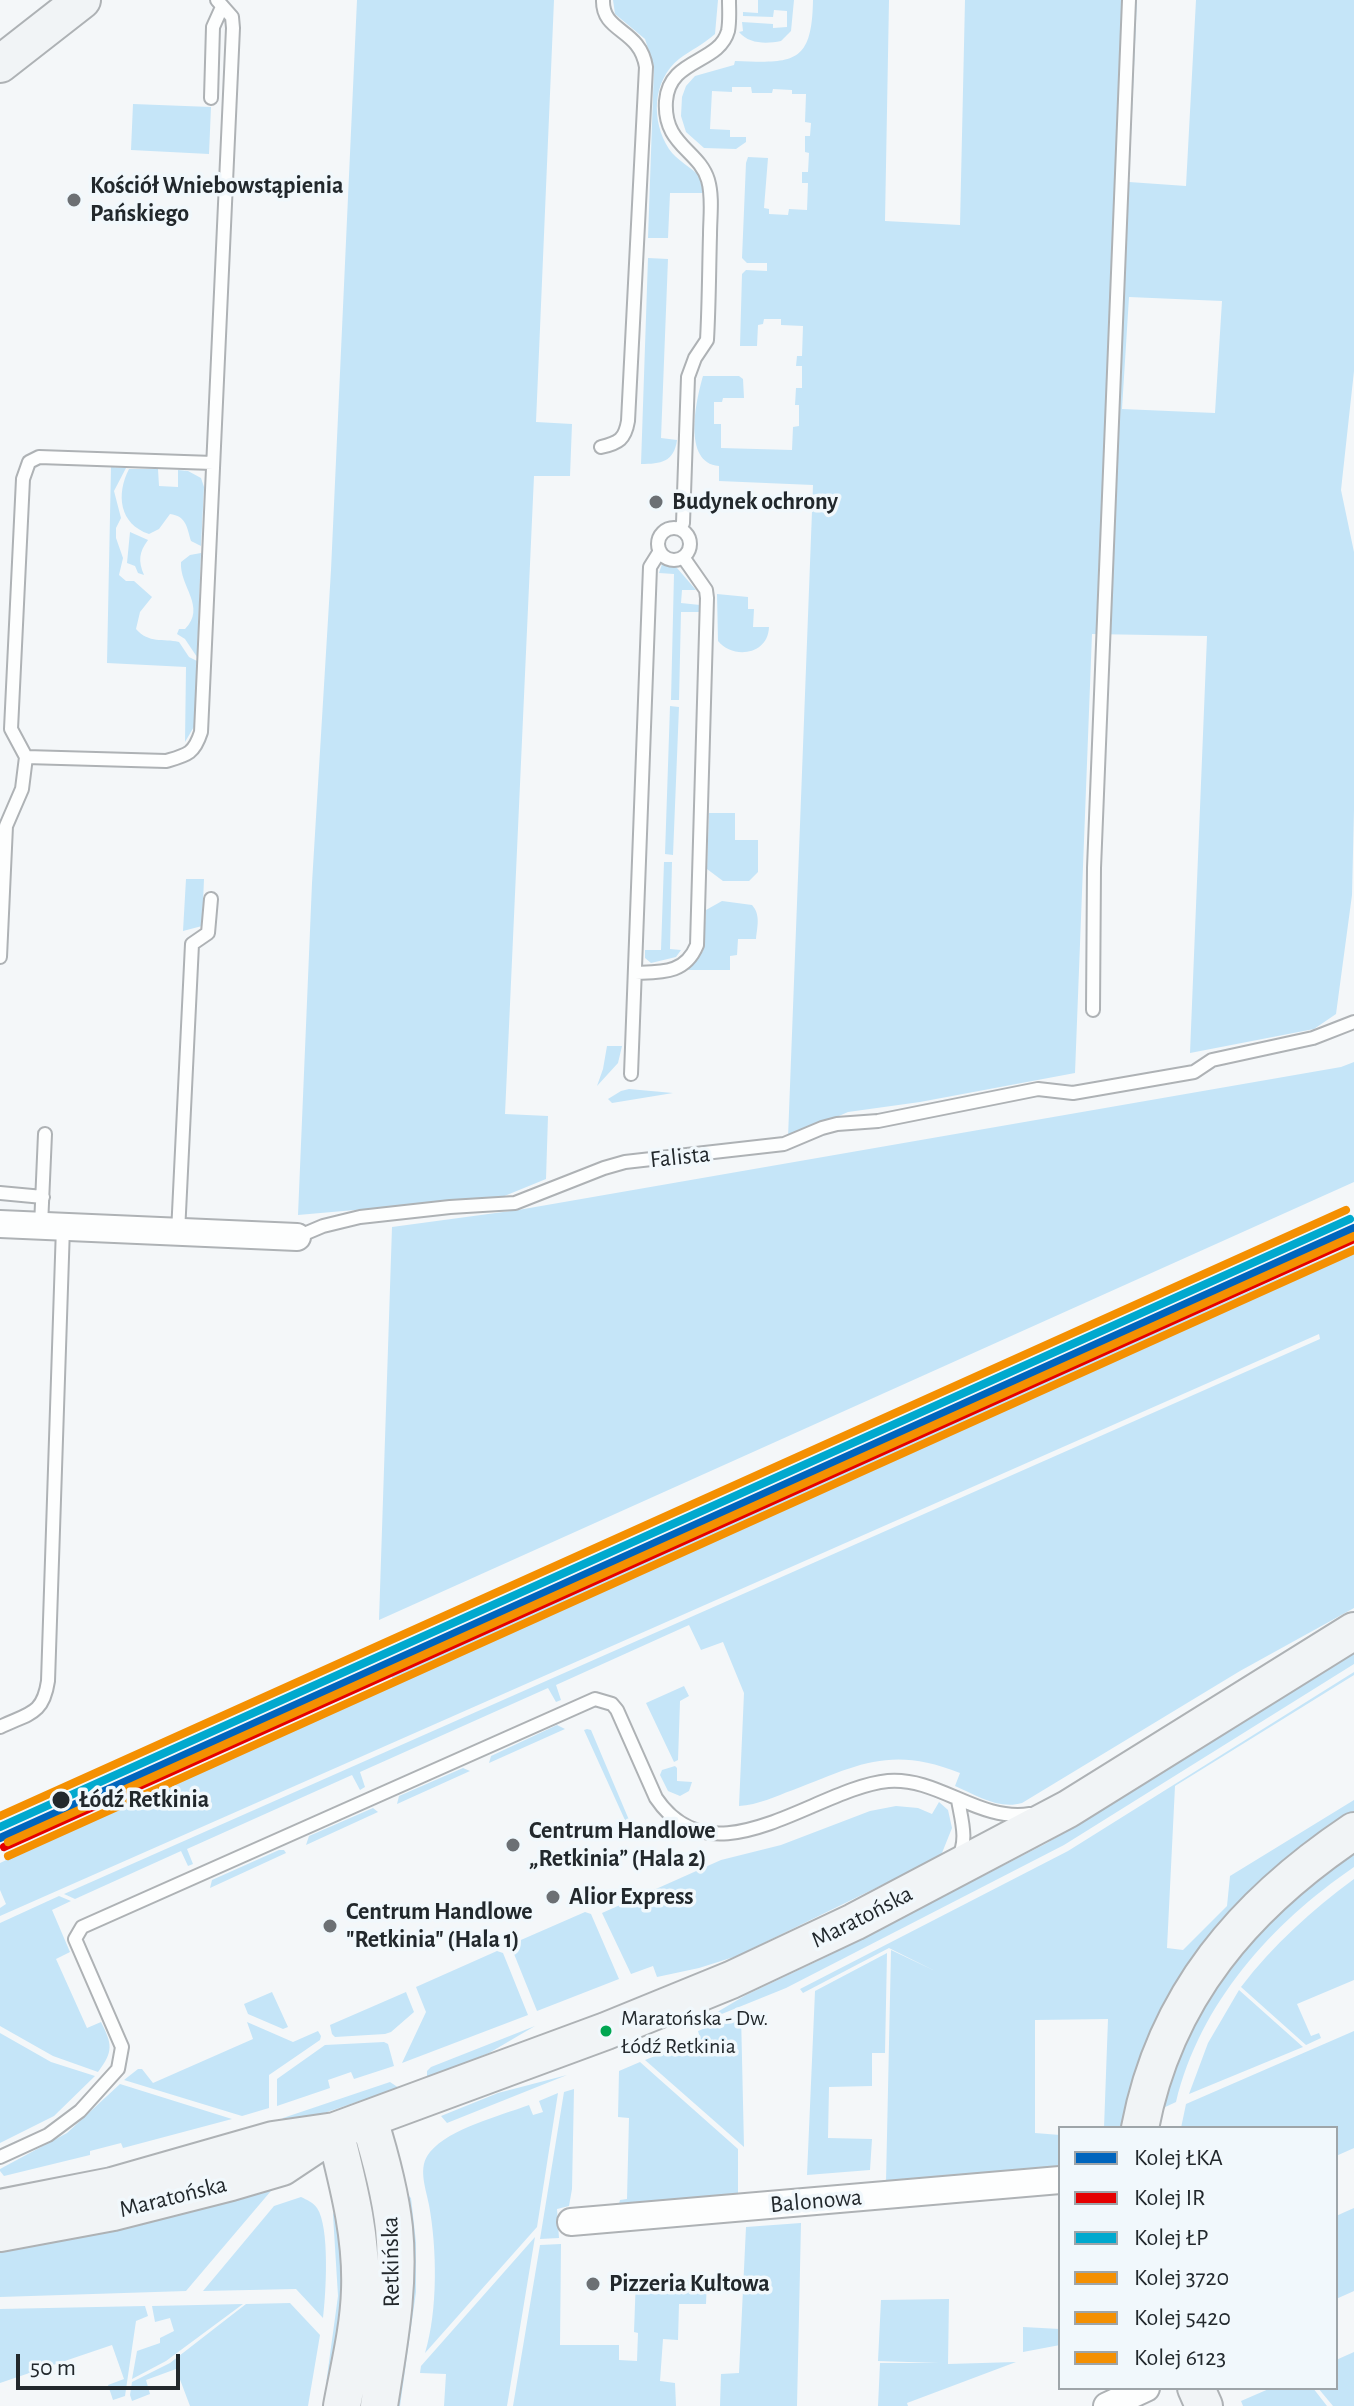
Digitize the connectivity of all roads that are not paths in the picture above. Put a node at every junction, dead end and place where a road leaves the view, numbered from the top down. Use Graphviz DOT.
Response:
graph roads {
  1 [pos="603,0"];
  2 [pos="729,0"];
  3 [pos="1129,0"];
  4 [pos="220,3"];
  5 [pos="63,6"];
  6 [pos="0,64"];
  7 [pos="211,98"];
  8 [pos="601,447"];
  9 [pos="213,463"];
  10 [pos="680,529"];
  11 [pos="660,551"];
  12 [pos="683,557"];
  13 [pos="26,757"];
  14 [pos="211,899"];
  15 [pos="0,957"];
  16 [pos="635,973"];
  17 [pos="1093,1010"];
  18 [pos="1354,1022"];
  19 [pos="631,1074"];
  20 [pos="45,1134"];
  21 [pos="0,1193"];
  22 [pos="43,1197"];
  23 [pos="0,1224"];
  24 [pos="52,1227"];
  25 [pos="178,1233"];
  26 [pos="297,1237"];
  27 [pos="1354,1631"];
  28 [pos="0,1727"];
  29 [pos="958,1800"];
  30 [pos="1068,1809"];
  31 [pos="1354,1831"];
  32 [pos="942,1876"];
  33 [pos="369,2120"];
  34 [pos="1141,2126"];
  35 [pos="335,2131"];
  36 [pos="0,2157"];
  37 [pos="1058,2180"];
  38 [pos="0,2208"];
  39 [pos="571,2222"];
  40 [pos="0,2233"];
  41 [pos="1142,2390"];
  42 [pos="342,2406"];
  43 [pos="379,2406"];
  44 [pos="1107,2406"];
  1 -- 8 [label="lane"];
  2 -- 10 [label="lane"];
  3 -- 17 [label="lane"];
  4 -- 7 [label="lane"];
  4 -- 9 [label="lane"];
  5 -- 6 [label="main road"];
  9 -- 13 [label="lane"];
  9 -- 13 [label="lane"];
  10 -- 11 [label="lane"];
  10 -- 12 [label="lane"];
  11 -- 12 [label="lane"];
  11 -- 16 [label="lane"];
  12 -- 16 [label="lane"];
  13 -- 15 [label="lane"];
  14 -- 25 [label="lane"];
  16 -- 19 [label="lane"];
  18 -- 26 [label="lane, Falista"];
  20 -- 22 [label="lane"];
  21 -- 22 [label="lane"];
  22 -- 24 [label="lane"];
  23 -- 24 [label="street, Falista"];
  24 -- 25 [label="street, Falista"];
  24 -- 28 [label="lane"];
  25 -- 26 [label="street, Falista"];
  27 -- 30 [label="main road, Maratońska"];
  29 -- 30 [label="lane"];
  29 -- 32 [label="lane"];
  29 -- 36 [label="lane"];
  30 -- 32 [label="main road, Maratońska"];
  31 -- 34 [label="main road"];
  32 -- 33 [label="main road, Maratońska"];
  33 -- 35 [label="main road, Maratońska"];
  33 -- 43 [label="main road, Retkińska"];
  35 -- 38 [label="main road, Maratońska"];
  35 -- 40 [label="main road, Maratońska"];
  35 -- 42 [label="main road, Retkińska"];
  37 -- 39 [label="street, Balonowa"];
  41 -- 44 [label="street"];
}
